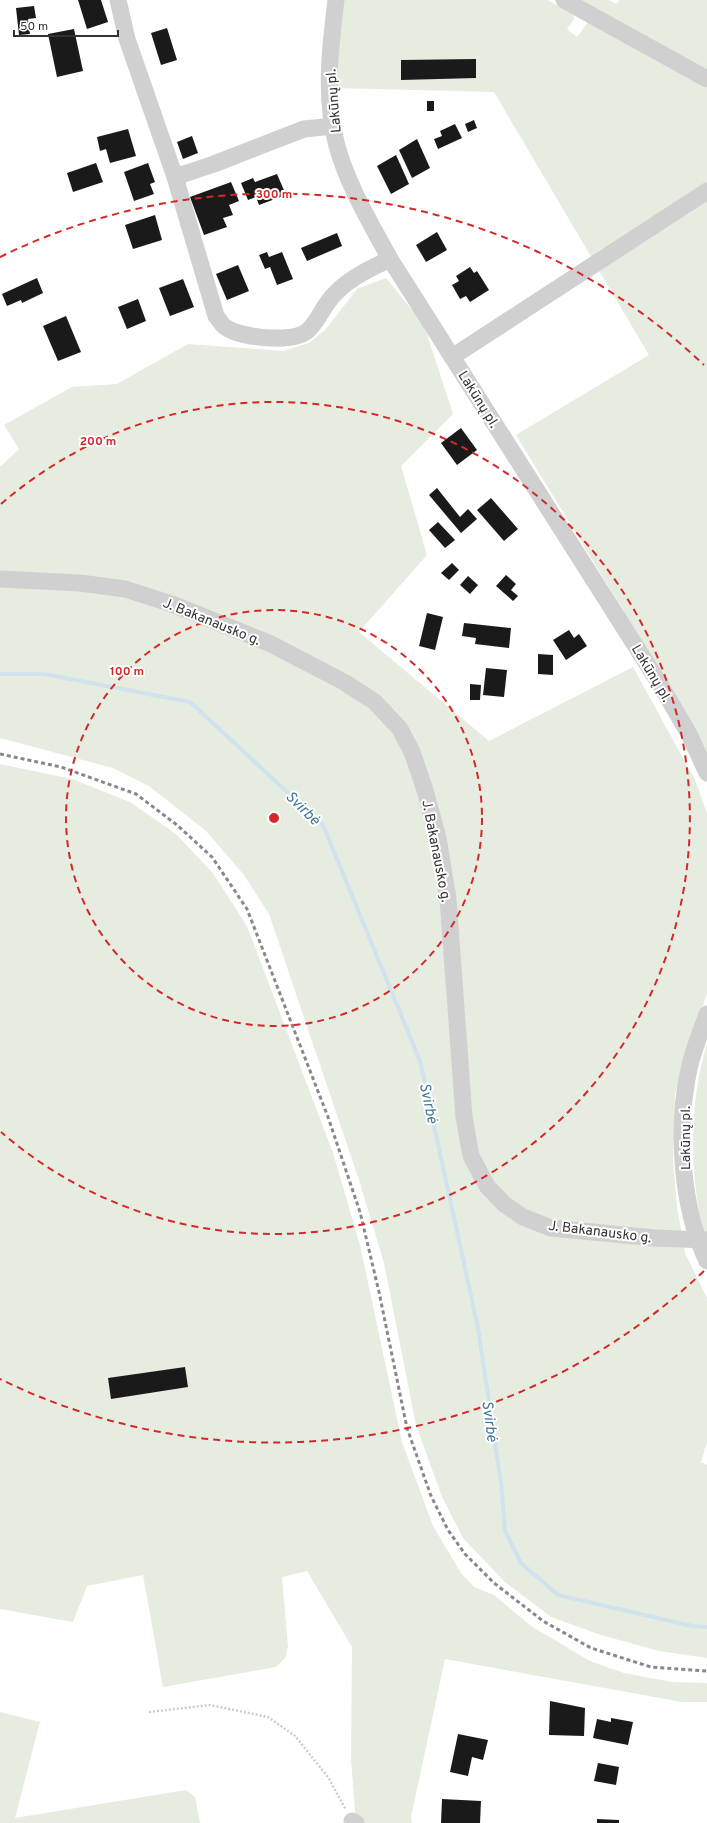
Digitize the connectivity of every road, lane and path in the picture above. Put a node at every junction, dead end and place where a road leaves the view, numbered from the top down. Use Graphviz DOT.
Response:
graph roads {
  1 [pos="118,0"];
  2 [pos="336,0"];
  3 [pos="564,0"];
  4 [pos="707,79"];
  5 [pos="334,126"];
  6 [pos="175,176"];
  7 [pos="707,191"];
  8 [pos="390,259"];
  9 [pos="452,357"];
  10 [pos="0,579"];
  11 [pos="707,773"];
  12 [pos="707,1014"];
  13 [pos="702,1241"];
  14 [pos="707,1261"];
  15 [pos="149,1712"];
  16 [pos="354,1822"];
  1 -- 6 [label="street"];
  2 -- 5 [label="street, Lakūnų pl."];
  3 -- 4 [label="street"];
  5 -- 6 [label="street"];
  5 -- 8 [label="street, Lakūnų pl."];
  6 -- 8 [label="street"];
  7 -- 9 [label="street"];
  8 -- 9 [label="street, Lakūnų pl."];
  9 -- 11 [label="street, Lakūnų pl."];
  10 -- 13 [label="street, J. Bakanausko g."];
  12 -- 13 [label="street, Lakūnų pl."];
  13 -- 14 [label="street, Lakūnų pl."];
  15 -- 16 [label="path"];
}
